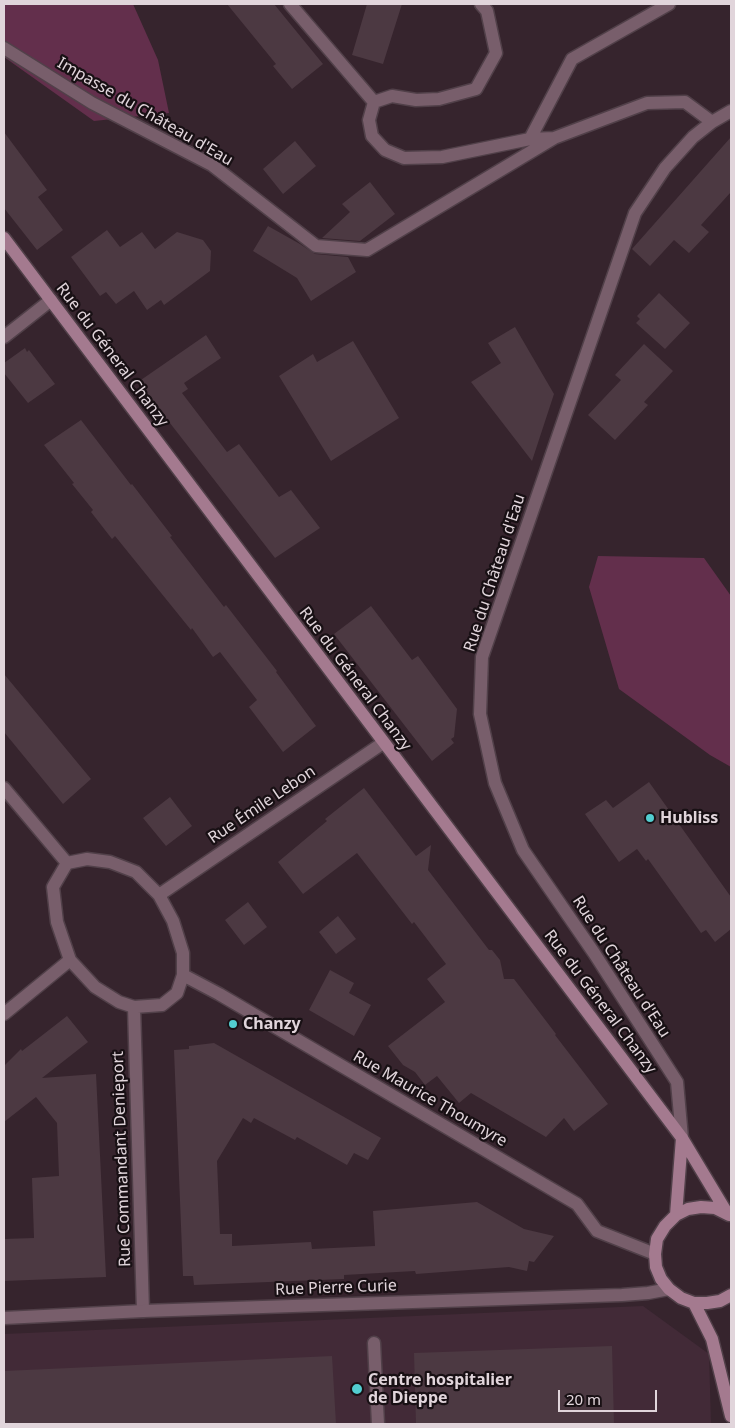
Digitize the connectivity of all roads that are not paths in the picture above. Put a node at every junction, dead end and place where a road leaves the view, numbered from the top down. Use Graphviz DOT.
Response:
graph roads {
  1 [pos="290,4"];
  2 [pos="481,4"];
  3 [pos="669,4"];
  4 [pos="4,48"];
  5 [pos="374,102"];
  6 [pos="731,110"];
  7 [pos="712,122"];
  8 [pos="554,138"];
  9 [pos="530,139"];
  10 [pos="4,238"];
  11 [pos="51,300"];
  12 [pos="4,337"];
  13 [pos="383,742"];
  14 [pos="4,788"];
  15 [pos="67,863"];
  16 [pos="159,895"];
  17 [pos="70,960"];
  18 [pos="183,975"];
  19 [pos="134,1007"];
  20 [pos="4,1014"];
  21 [pos="682,1138"];
  22 [pos="676,1215"];
  23 [pos="729,1215"];
  24 [pos="655,1254"];
  25 [pos="668,1289"];
  26 [pos="731,1295"];
  27 [pos="694,1303"];
  28 [pos="143,1311"];
  29 [pos="4,1318"];
  30 [pos="374,1343"];
  31 [pos="731,1416"];
  32 [pos="378,1424"];
  1 -- 5 [label="street"];
  2 -- 5 [label="street"];
  3 -- 9 [label="street"];
  4 -- 8 [label="street, Impasse du Château d'Eau"];
  5 -- 9 [label="street"];
  6 -- 7 [label="street, Rue du Château d'Eau"];
  7 -- 8 [label="street"];
  7 -- 21 [label="street, Rue du Château d'Eau"];
  8 -- 9 [label="street"];
  10 -- 11 [label="main road, Rue du Géneral Chanzy"];
  11 -- 12 [label="street"];
  11 -- 13 [label="main road, Rue du Géneral Chanzy"];
  13 -- 16 [label="street, Rue Émile Lebon"];
  13 -- 21 [label="main road, Rue du Géneral Chanzy"];
  14 -- 15 [label="street"];
  15 -- 16 [label="street"];
  15 -- 17 [label="street"];
  16 -- 18 [label="street"];
  17 -- 19 [label="street"];
  17 -- 20 [label="street"];
  18 -- 19 [label="street"];
  18 -- 24 [label="street, Rue Maurice Thoumyre"];
  19 -- 28 [label="street, Rue Commandant Denieport"];
  21 -- 22 [label="main road"];
  21 -- 23 [label="main road, Rue du Géneral Chanzy"];
  22 -- 23 [label="main road"];
  22 -- 24 [label="main road"];
  24 -- 25 [label="main road"];
  25 -- 27 [label="main road"];
  25 -- 28 [label="street, Rue Pierre Curie"];
  26 -- 27 [label="main road"];
  27 -- 31 [label="main road"];
  28 -- 29 [label="street, Rue Pierre Curie"];
  30 -- 32 [label="street"];
}
